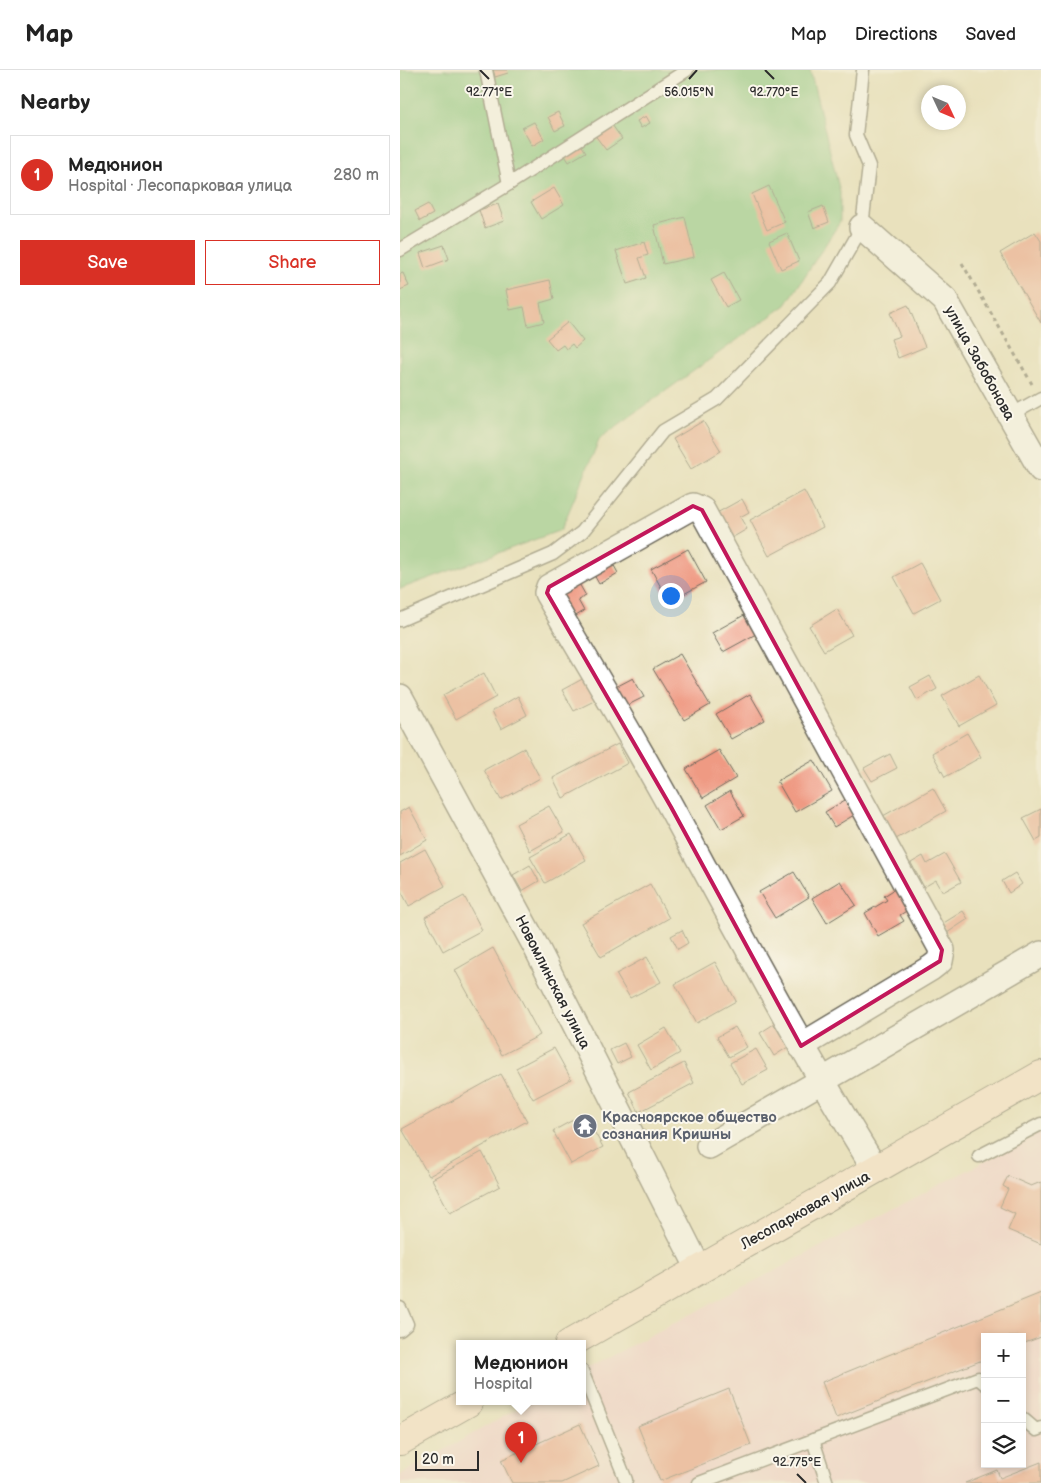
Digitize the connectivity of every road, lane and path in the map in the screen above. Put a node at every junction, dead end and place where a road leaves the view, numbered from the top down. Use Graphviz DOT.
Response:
graph roads {
  1 [pos="486,70"];
  2 [pos="687,70"];
  3 [pos="863,70"];
  4 [pos="509,184"];
  5 [pos="862,227"];
  6 [pos="400,250"];
  7 [pos="962,264"];
  8 [pos="1041,398"];
  9 [pos="1009,416"];
  10 [pos="1041,469"];
  11 [pos="400,620"];
  12 [pos="400,697"];
  13 [pos="1041,954"];
  14 [pos="801,1046"];
  15 [pos="1041,1075"];
  16 [pos="820,1081"];
  17 [pos="1041,1124"];
  18 [pos="709,1146"];
  19 [pos="979,1156"];
  20 [pos="876,1170"];
  21 [pos="699,1270"];
  22 [pos="400,1308"];
  23 [pos="400,1330"];
  24 [pos="577,1340"];
  25 [pos="981,1381"];
  26 [pos="586,1382"];
  27 [pos="464,1405"];
  28 [pos="1026,1421"];
  29 [pos="1041,1428"];
  30 [pos="813,1440"];
  31 [pos="400,1441"];
  32 [pos="624,1482"];
  33 [pos="700,1483"];
  34 [pos="827,1483"];
  1 -- 4 [label="lane"];
  2 -- 4 [label="lane"];
  3 -- 5 [label="lane"];
  4 -- 6 [label="lane"];
  5 -- 9 [label="street, улица Забобонова"];
  5 -- 11 [label="lane"];
  7 -- 8 [label="path"];
  8 -- 9 [label="lane"];
  9 -- 10 [label="street, улица Забобонова"];
  12 -- 21 [label="street, Новомлинская улица"];
  13 -- 16 [label="street"];
  14 -- 14 [label="street"];
  14 -- 16 [label="street"];
  15 -- 20 [label="main road, Лесопарковая улица"];
  16 -- 18 [label="street"];
  16 -- 20 [label="street"];
  17 -- 19 [label="lane"];
  20 -- 21 [label="main road, Лесопарковая улица"];
  21 -- 24 [label="main road, Лесопарковая улица"];
  22 -- 23 [label="lane"];
  25 -- 30 [label="lane"];
  26 -- 32 [label="lane"];
  27 -- 31 [label="main road"];
  28 -- 29 [label="lane"];
  30 -- 33 [label="lane"];
  30 -- 34 [label="lane"];
}
